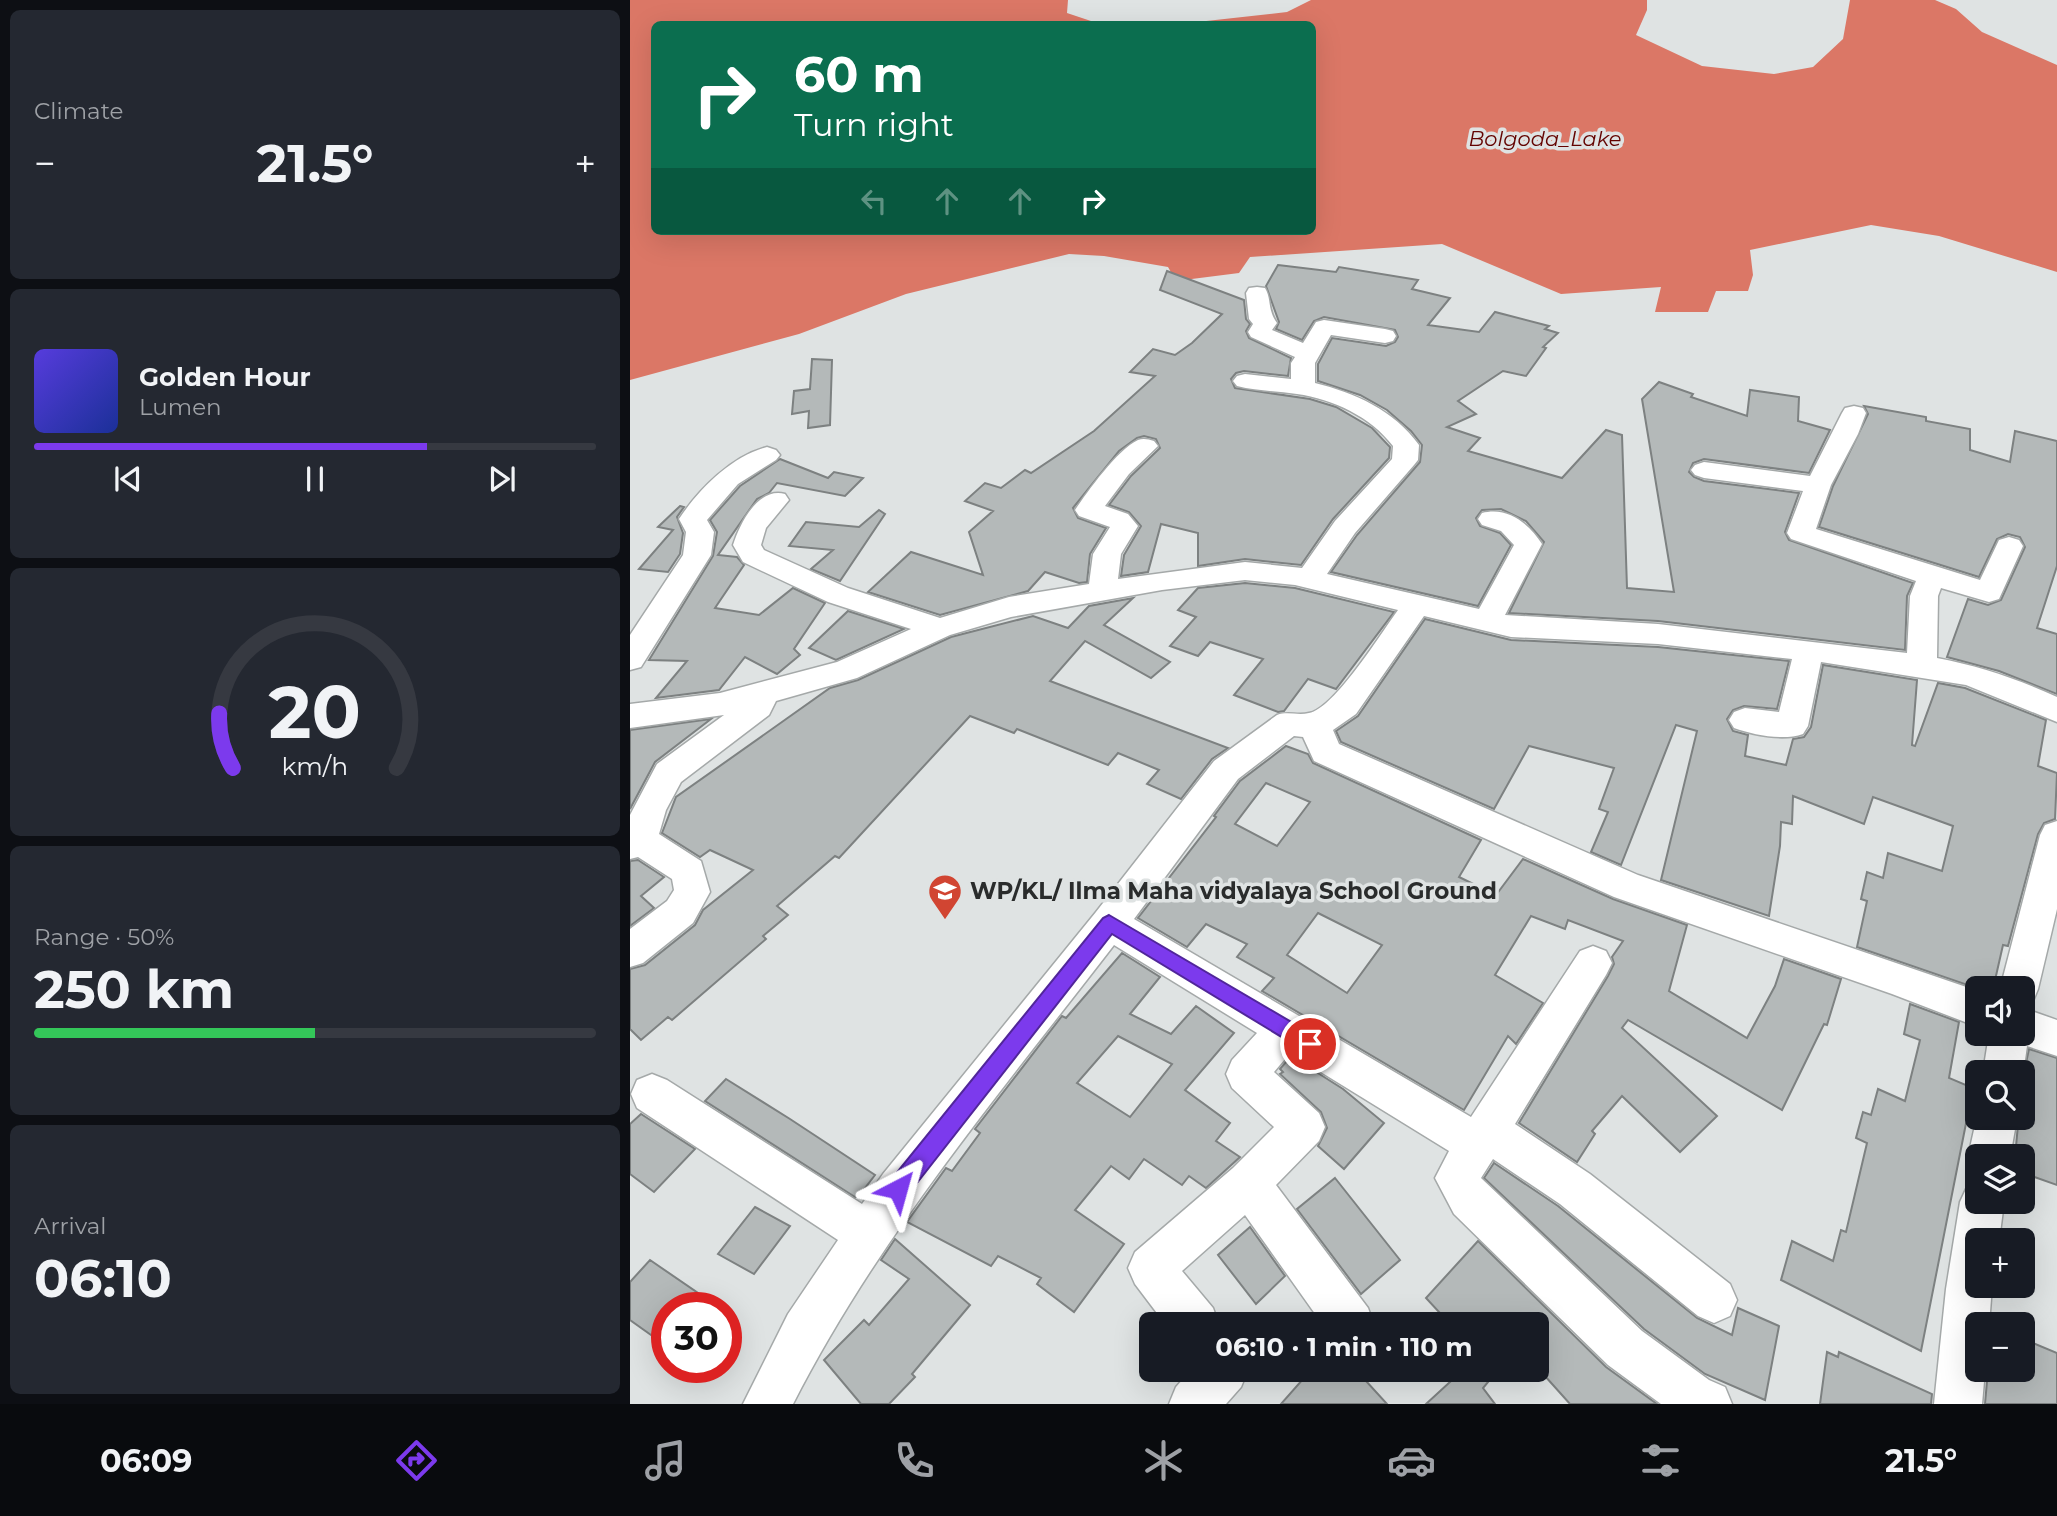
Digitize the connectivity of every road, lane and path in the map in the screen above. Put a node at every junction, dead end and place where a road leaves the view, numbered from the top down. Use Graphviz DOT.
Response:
graph roads {
  1 [pos="1257,293"];
  2 [pos="1360,313"];
  3 [pos="1324,327"];
  4 [pos="1385,336"];
  5 [pos="1308,354"];
  6 [pos="1245,381"];
  7 [pos="1303,387"];
  8 [pos="1854,413"];
  9 [pos="1145,446"];
  10 [pos="766,455"];
  11 [pos="1704,470"];
  12 [pos="1818,485"];
  13 [pos="776,500"];
  14 [pos="1492,519"];
  15 [pos="2009,546"];
  16 [pos="1932,576"];
  17 [pos="1309,579"];
  18 [pos="1102,591"];
  19 [pos="1417,605"];
  20 [pos="1487,621"];
  21 [pos="940,628"];
  22 [pos="1809,650"];
  23 [pos="630,659"];
  24 [pos="1922,666"];
  25 [pos="764,693"];
  26 [pos="2057,710"];
  27 [pos="630,716"];
  28 [pos="1745,720"];
  29 [pos="1315,726"];
  30 [pos="2057,835"];
  31 [pos="635,843"];
  32 [pos="1109,923"];
  33 [pos="630,951"];
  34 [pos="1593,963"];
  35 [pos="2022,976"];
  36 [pos="1965,1004"];
  37 [pos="1286,1029"];
  38 [pos="2035,1030"];
  39 [pos="2057,1038"];
  40 [pos="652,1094"];
  41 [pos="1481,1137"];
  42 [pos="1248,1183"];
  43 [pos="1980,1214"];
  44 [pos="868,1234"];
  45 [pos="1714,1300"];
  46 [pos="1186,1312"];
  47 [pos="1342,1312"];
  48 [pos="1213,1382"];
  49 [pos="767,1404"];
  50 [pos="1193,1404"];
  51 [pos="1707,1404"];
  52 [pos="1958,1404"];
  1 -- 5 [label="street"];
  2 -- 3 [label="street"];
  3 -- 4 [label="street"];
  3 -- 5 [label="street"];
  5 -- 7 [label="street"];
  6 -- 7 [label="street"];
  7 -- 17 [label="street"];
  8 -- 12 [label="street"];
  9 -- 18 [label="street"];
  10 -- 23 [label="street"];
  11 -- 12 [label="street"];
  12 -- 16 [label="street"];
  13 -- 21 [label="street"];
  14 -- 20 [label="street"];
  15 -- 16 [label="street"];
  16 -- 24 [label="street"];
  17 -- 18 [label="street"];
  17 -- 19 [label="street"];
  18 -- 21 [label="street"];
  19 -- 20 [label="street"];
  19 -- 29 [label="street"];
  20 -- 22 [label="street"];
  21 -- 25 [label="street"];
  22 -- 24 [label="street"];
  22 -- 28 [label="street"];
  24 -- 26 [label="street"];
  25 -- 27 [label="street"];
  25 -- 31 [label="street"];
  29 -- 32 [label="street"];
  29 -- 36 [label="street"];
  30 -- 35 [label="street"];
  31 -- 33 [label="street"];
  32 -- 37 [label="street"];
  32 -- 44 [label="street"];
  34 -- 41 [label="street"];
  37 -- 41 [label="street"];
  37 -- 42 [label="street"];
  38 -- 39 [label="street"];
  40 -- 44 [label="street"];
  41 -- 45 [label="street"];
  41 -- 51 [label="street"];
  42 -- 46 [label="street"];
  42 -- 47 [label="street"];
  43 -- 52 [label="street"];
  44 -- 49 [label="street"];
  48 -- 50 [label="street"];
}
